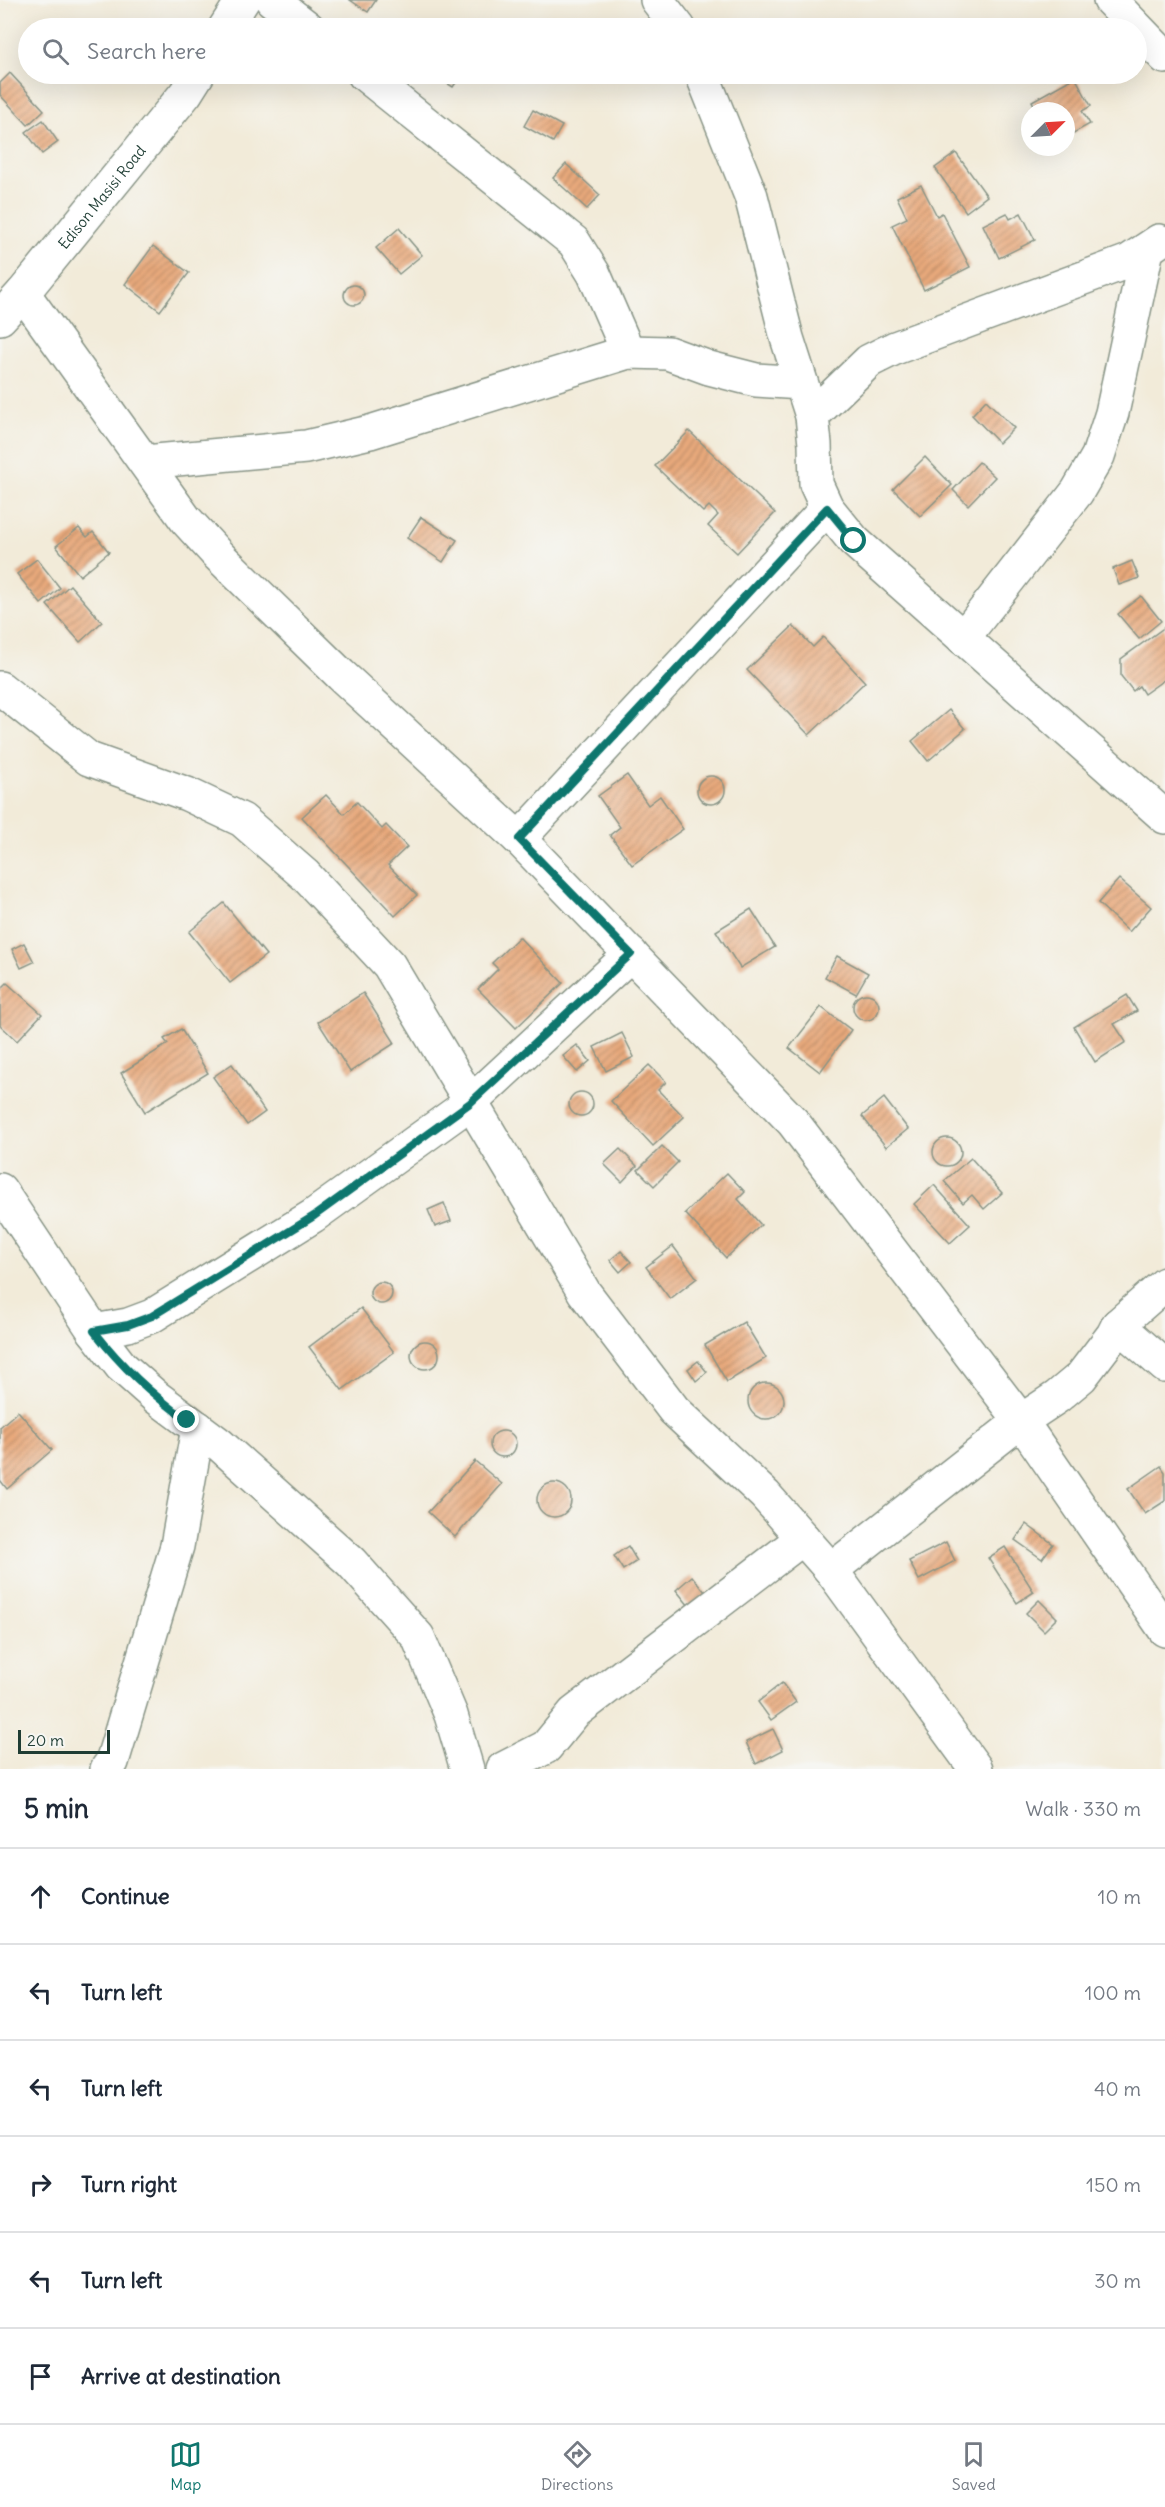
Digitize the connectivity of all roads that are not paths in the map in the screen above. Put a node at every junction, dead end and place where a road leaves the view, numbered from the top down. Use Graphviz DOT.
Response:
graph roads {
  1 [pos="243,0"];
  2 [pos="272,0"];
  3 [pos="657,0"];
  4 [pos="1110,0"];
  5 [pos="231,18"];
  6 [pos="295,18"];
  7 [pos="671,18"];
  8 [pos="1127,18"];
  9 [pos="1147,38"];
  10 [pos="1165,57"];
  11 [pos="192,84"];
  12 [pos="376,84"];
  13 [pos="706,84"];
  14 [pos="1156,244"];
  15 [pos="23,293"];
  16 [pos="0,318"];
  17 [pos="628,352"];
  18 [pos="801,382"];
  19 [pos="812,416"];
  20 [pos="145,462"];
  21 [pos="827,508"];
  22 [pos="963,638"];
  23 [pos="0,688"];
  24 [pos="1165,817"];
  25 [pos="519,839"];
  26 [pos="631,954"];
  27 [pos="470,1103"];
  28 [pos="0,1190"];
  29 [pos="1165,1284"];
  30 [pos="1118,1324"];
  31 [pos="94,1331"];
  32 [pos="1165,1366"];
  33 [pos="1021,1420"];
  34 [pos="198,1428"];
  35 [pos="803,1538"];
  36 [pos="831,1570"];
  37 [pos="1165,1630"];
  38 [pos="107,1769"];
  39 [pos="468,1769"];
  40 [pos="503,1769"];
  41 [pos="976,1769"];
  1 -- 5 [label="street"];
  2 -- 6 [label="street"];
  3 -- 7 [label="street"];
  4 -- 8 [label="street"];
  9 -- 10 [label="street"];
  11 -- 15 [label="street, Edison Masisi Road"];
  12 -- 17 [label="street"];
  13 -- 18 [label="street"];
  14 -- 19 [label="street"];
  14 -- 22 [label="street"];
  15 -- 16 [label="street, Edison Masisi Road"];
  15 -- 20 [label="street"];
  17 -- 18 [label="street"];
  17 -- 20 [label="street"];
  18 -- 19 [label="street"];
  19 -- 21 [label="street"];
  20 -- 25 [label="street"];
  21 -- 22 [label="street"];
  21 -- 25 [label="street"];
  22 -- 24 [label="street"];
  23 -- 27 [label="street"];
  25 -- 26 [label="street"];
  26 -- 27 [label="street"];
  26 -- 33 [label="street"];
  27 -- 31 [label="street"];
  27 -- 35 [label="street"];
  28 -- 31 [label="street"];
  29 -- 30 [label="street"];
  30 -- 32 [label="street"];
  30 -- 33 [label="street"];
  31 -- 34 [label="street"];
  33 -- 36 [label="street"];
  33 -- 37 [label="street"];
  34 -- 38 [label="street"];
  34 -- 39 [label="street"];
  35 -- 36 [label="street"];
  35 -- 40 [label="street"];
  36 -- 41 [label="street"];
}
